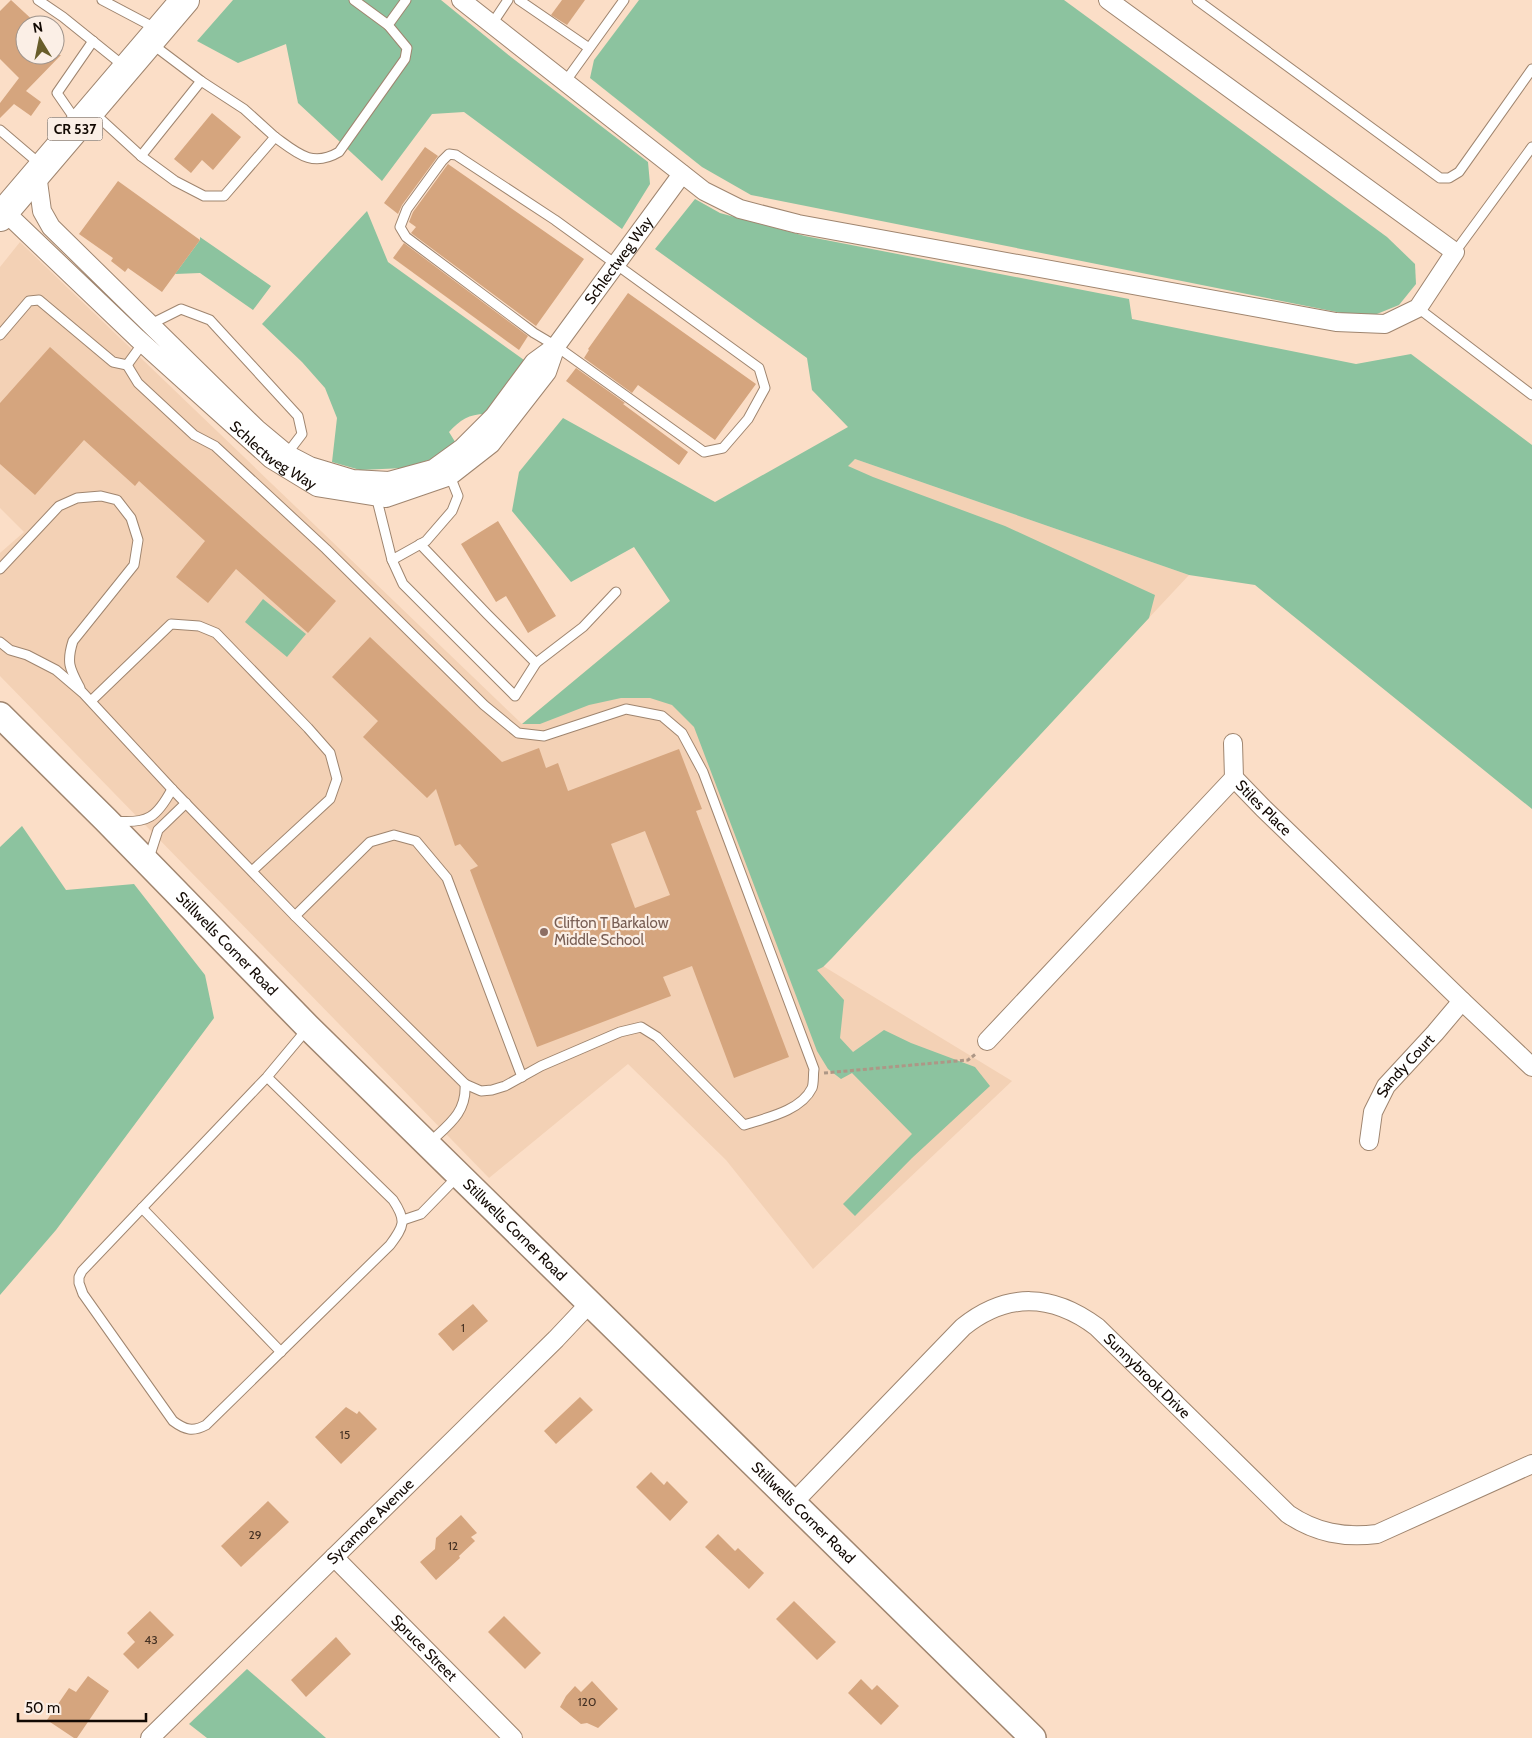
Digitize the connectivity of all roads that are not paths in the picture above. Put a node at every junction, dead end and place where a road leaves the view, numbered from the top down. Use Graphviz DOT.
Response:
graph roads {
  1 [pos="38,0"];
  2 [pos="102,0"];
  3 [pos="185,0"];
  4 [pos="354,0"];
  5 [pos="406,0"];
  6 [pos="461,0"];
  7 [pos="508,0"];
  8 [pos="519,0"];
  9 [pos="624,0"];
  10 [pos="1108,0"];
  11 [pos="1197,0"];
  12 [pos="492,24"];
  13 [pos="388,26"];
  14 [pos="155,36"];
  15 [pos="92,41"];
  16 [pos="589,48"];
  17 [pos="127,69"];
  18 [pos="1532,69"];
  19 [pos="200,81"];
  20 [pos="565,82"];
  21 [pos="85,118"];
  22 [pos="0,130"];
  23 [pos="275,137"];
  24 [pos="1532,147"];
  25 [pos="141,156"];
  26 [pos="40,170"];
  27 [pos="682,174"];
  28 [pos="2,214"];
  29 [pos="1455,252"];
  30 [pos="615,264"];
  31 [pos="1418,308"];
  32 [pos="149,324"];
  33 [pos="0,335"];
  34 [pos="140,340"];
  35 [pos="556,346"];
  36 [pos="127,365"];
  37 [pos="1532,395"];
  38 [pos="283,459"];
  39 [pos="450,476"];
  40 [pos="377,488"];
  41 [pos="420,544"];
  42 [pos="392,560"];
  43 [pos="0,569"];
  44 [pos="616,592"];
  45 [pos="0,642"];
  46 [pos="536,663"];
  47 [pos="83,693"];
  48 [pos="90,701"];
  49 [pos="0,716"];
  50 [pos="1232,743"];
  51 [pos="1234,778"];
  52 [pos="172,789"];
  53 [pos="186,803"];
  54 [pos="106,820"];
  55 [pos="148,863"];
  56 [pos="252,871"];
  57 [pos="295,916"];
  58 [pos="1462,1001"];
  59 [pos="308,1028"];
  60 [pos="987,1040"];
  61 [pos="1532,1067"];
  62 [pos="267,1076"];
  63 [pos="522,1077"];
  64 [pos="466,1084"];
  65 [pos="1369,1141"];
  66 [pos="428,1145"];
  67 [pos="458,1176"];
  68 [pos="142,1208"];
  69 [pos="403,1220"];
  70 [pos="589,1304"];
  71 [pos="281,1352"];
  72 [pos="1532,1464"];
  73 [pos="793,1502"];
  74 [pos="334,1558"];
  75 [pos="150,1738"];
  76 [pos="513,1738"];
  77 [pos="1033,1738"];
  1 -- 15 [label="lane"];
  2 -- 14 [label="lane"];
  3 -- 14 [label="main road, CR 537"];
  4 -- 13 [label="lane"];
  5 -- 13 [label="lane"];
  6 -- 12 [label="street"];
  7 -- 12 [label="lane"];
  8 -- 16 [label="lane"];
  9 -- 16 [label="lane"];
  10 -- 29 [label="street"];
  11 -- 18 [label="lane"];
  12 -- 20 [label="street"];
  13 -- 23 [label="lane"];
  14 -- 17 [label="main road, CR 537"];
  14 -- 19 [label="lane"];
  15 -- 17 [label="lane"];
  15 -- 21 [label="lane"];
  16 -- 20 [label="lane"];
  17 -- 21 [label="main road, CR 537"];
  19 -- 23 [label="lane"];
  19 -- 25 [label="lane"];
  20 -- 27 [label="street"];
  21 -- 25 [label="lane"];
  21 -- 26 [label="main road, CR 537"];
  22 -- 26 [label="lane"];
  23 -- 25 [label="lane"];
  24 -- 29 [label="lane"];
  26 -- 28 [label="main road, CR 537"];
  26 -- 32 [label="street, Schlectweg Way"];
  27 -- 30 [label="street, Schlectweg Way"];
  27 -- 31 [label="street"];
  28 -- 34 [label="street, Schlectweg Way"];
  29 -- 31 [label="street"];
  30 -- 35 [label="street, Schlectweg Way"];
  30 -- 35 [label="lane"];
  30 -- 35 [label="lane"];
  31 -- 37 [label="lane"];
  32 -- 34 [label="lane"];
  32 -- 38 [label="street, Schlectweg Way"];
  32 -- 38 [label="lane"];
  33 -- 36 [label="lane"];
  34 -- 36 [label="lane"];
  34 -- 38 [label="street, Schlectweg Way"];
  35 -- 39 [label="street, Schlectweg Way"];
  35 -- 40 [label="street, Schlectweg Way"];
  36 -- 63 [label="lane"];
  38 -- 40 [label="street, Schlectweg Way"];
  39 -- 40 [label="street, Schlectweg Way"];
  39 -- 41 [label="lane"];
  40 -- 42 [label="lane"];
  41 -- 42 [label="lane"];
  41 -- 46 [label="lane"];
  42 -- 46 [label="lane"];
  43 -- 47 [label="lane"];
  44 -- 46 [label="lane"];
  45 -- 47 [label="lane"];
  47 -- 48 [label="lane"];
  48 -- 52 [label="lane"];
  48 -- 56 [label="lane"];
  49 -- 54 [label="street, Stillwells Corner Road"];
  50 -- 51 [label="street"];
  51 -- 58 [label="street, Stiles Place"];
  51 -- 60 [label="street, Stiles Place"];
  52 -- 53 [label="lane"];
  52 -- 54 [label="lane"];
  53 -- 55 [label="lane"];
  53 -- 56 [label="lane"];
  54 -- 55 [label="street, Stillwells Corner Road"];
  55 -- 59 [label="street, Stillwells Corner Road"];
  56 -- 57 [label="lane"];
  57 -- 63 [label="lane"];
  57 -- 64 [label="lane"];
  58 -- 61 [label="street, Stiles Place"];
  58 -- 65 [label="street, Sandy Court"];
  59 -- 62 [label="lane"];
  59 -- 66 [label="street, Stillwells Corner Road"];
  62 -- 68 [label="lane"];
  62 -- 69 [label="lane"];
  63 -- 64 [label="lane"];
  64 -- 66 [label="lane"];
  66 -- 67 [label="street, Stillwells Corner Road"];
  67 -- 69 [label="lane"];
  67 -- 70 [label="street, Stillwells Corner Road"];
  68 -- 71 [label="lane"];
  68 -- 71 [label="lane"];
  69 -- 71 [label="lane"];
  70 -- 73 [label="street, Stillwells Corner Road"];
  70 -- 74 [label="street, Sycamore Avenue"];
  72 -- 73 [label="street, Sunnybrook Drive"];
  73 -- 77 [label="street, Stillwells Corner Road"];
  74 -- 75 [label="street, Sycamore Avenue"];
  74 -- 76 [label="street, Spruce Street"];
}
